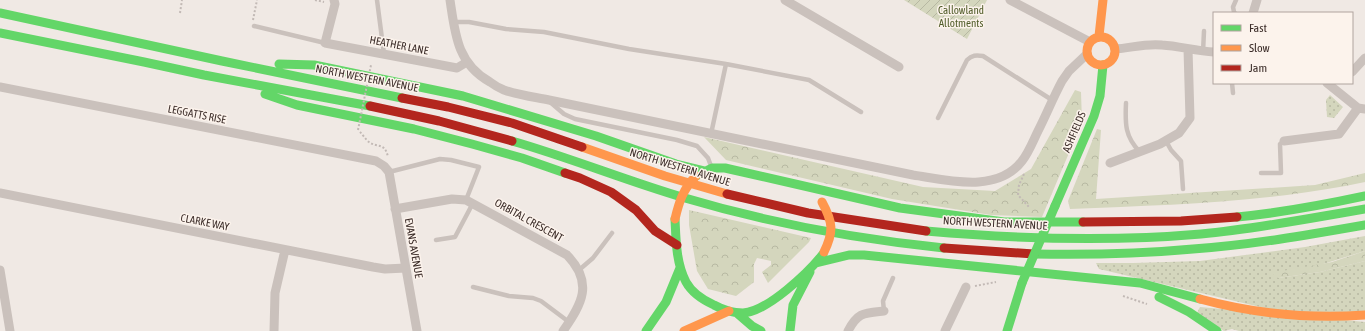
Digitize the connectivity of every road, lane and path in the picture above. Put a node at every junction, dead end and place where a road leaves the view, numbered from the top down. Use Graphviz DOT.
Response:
graph roads {
  1 [pos="182,0"];
  2 [pos="257,0"];
  3 [pos="334,0"];
  4 [pos="377,0"];
  5 [pos="450,0"];
  6 [pos="785,0"];
  7 [pos="1010,0"];
  8 [pos="1104,0"];
  9 [pos="1236,0"];
  10 [pos="1257,0"];
  11 [pos="1235,12"];
  12 [pos="1253,12"];
  13 [pos="0,13"];
  14 [pos="180,13"];
  15 [pos="453,22"];
  16 [pos="254,26"];
  17 [pos="1204,30"];
  18 [pos="0,33"];
  19 [pos="1099,36"];
  20 [pos="1090,42"];
  21 [pos="325,43"];
  22 [pos="1115,49"];
  23 [pos="1188,49"];
  24 [pos="1203,52"];
  25 [pos="1213,52"];
  26 [pos="384,54"];
  27 [pos="1087,54"];
  28 [pos="1365,58"];
  29 [pos="222,61"];
  30 [pos="467,62"];
  31 [pos="726,64"];
  32 [pos="371,65"];
  33 [pos="1103,65"];
  34 [pos="899,67"];
  35 [pos="1353,71"];
  36 [pos="208,76"];
  37 [pos="1232,84"];
  38 [pos="1338,86"];
  39 [pos="0,87"];
  40 [pos="1233,93"];
  41 [pos="549,100"];
  42 [pos="1052,100"];
  43 [pos="1126,103"];
  44 [pos="1362,109"];
  45 [pos="861,112"];
  46 [pos="938,118"];
  47 [pos="576,119"];
  48 [pos="712,134"];
  49 [pos="596,136"];
  50 [pos="1166,141"];
  51 [pos="1284,141"];
  52 [pos="1140,152"];
  53 [pos="1023,160"];
  54 [pos="1110,163"];
  55 [pos="708,169"];
  56 [pos="388,170"];
  57 [pos="1261,173"];
  58 [pos="803,186"];
  59 [pos="1183,189"];
  60 [pos="0,193"];
  61 [pos="1365,196"];
  62 [pos="469,201"];
  63 [pos="395,209"];
  64 [pos="1365,209"];
  65 [pos="1034,211"];
  66 [pos="1365,225"];
  67 [pos="612,233"];
  68 [pos="436,240"];
  69 [pos="677,245"];
  70 [pos="285,250"];
  71 [pos="814,266"];
  72 [pos="406,268"];
  73 [pos="680,268"];
  74 [pos="0,270"];
  75 [pos="579,270"];
  76 [pos="893,278"];
  77 [pos="1096,278"];
  78 [pos="1002,282"];
  79 [pos="473,287"];
  80 [pos="966,287"];
  81 [pos="1117,294"];
  82 [pos="1153,306"];
  83 [pos="884,311"];
  84 [pos="733,312"];
  85 [pos="1365,315"];
  86 [pos="570,322"];
  87 [pos="10,331"];
  88 [pos="274,331"];
  89 [pos="417,331"];
  90 [pos="563,331"];
  91 [pos="646,331"];
  92 [pos="684,331"];
  93 [pos="761,331"];
  94 [pos="790,331"];
  95 [pos="848,331"];
  96 [pos="945,331"];
  97 [pos="1007,331"];
  98 [pos="1217,331"];
  1 -- 14 [label="path"];
  2 -- 16 [label="path"];
  3 -- 21 [label="street"];
  4 -- 26 [label="lane"];
  5 -- 15 [label="street"];
  6 -- 34 [label="street"];
  7 -- 20 [label="street"];
  8 -- 19 [label="main road"];
  9 -- 11 [label="lane"];
  10 -- 12 [label="street"];
  13 -- 29 [label="main road, NORTH WESTERN AVENUE"];
  15 -- 30 [label="street"];
  15 -- 31 [label="lane"];
  16 -- 21 [label="lane"];
  17 -- 24 [label="lane"];
  18 -- 36 [label="main road"];
  19 -- 20 [label="main road"];
  19 -- 22 [label="main road"];
  20 -- 27 [label="main road"];
  21 -- 26 [label="street, HEATHER LANE"];
  22 -- 23 [label="street"];
  22 -- 33 [label="main road"];
  23 -- 24 [label="street"];
  23 -- 50 [label="street"];
  24 -- 25 [label="street"];
  26 -- 30 [label="street, HEATHER LANE"];
  27 -- 33 [label="main road"];
  27 -- 42 [label="street"];
  28 -- 35 [label="street"];
  29 -- 49 [label="main road"];
  29 -- 64 [label="main road, NORTH WESTERN AVENUE"];
  30 -- 41 [label="street"];
  31 -- 45 [label="lane"];
  31 -- 48 [label="lane"];
  32 -- 56 [label="path, bridge"];
  33 -- 97 [label="main road, ASHFIELDS, bridge"];
  36 -- 66 [label="main road"];
  36 -- 69 [label="main road"];
  37 -- 40 [label="lane"];
  38 -- 44 [label="street"];
  39 -- 56 [label="street, LEGGATTS RISE"];
  41 -- 47 [label="lane"];
  41 -- 48 [label="street"];
  42 -- 46 [label="lane"];
  42 -- 53 [label="street"];
  43 -- 52 [label="lane"];
  44 -- 51 [label="street"];
  47 -- 49 [label="lane"];
  47 -- 55 [label="lane"];
  48 -- 53 [label="street"];
  49 -- 55 [label="main road"];
  50 -- 52 [label="street"];
  50 -- 59 [label="lane"];
  51 -- 57 [label="lane"];
  52 -- 54 [label="street"];
  53 -- 65 [label="path"];
  55 -- 58 [label="main road"];
  55 -- 69 [label="main road, bridge"];
  56 -- 62 [label="lane"];
  56 -- 63 [label="street, EVANS AVENUE"];
  58 -- 61 [label="main road"];
  58 -- 71 [label="main road, bridge"];
  60 -- 70 [label="street, CLARKE WAY"];
  62 -- 63 [label="street, ORBITAL CRESCENT"];
  62 -- 68 [label="lane"];
  62 -- 75 [label="street, ORBITAL CRESCENT"];
  63 -- 72 [label="street, EVANS AVENUE"];
  67 -- 75 [label="lane"];
  69 -- 73 [label="main road"];
  70 -- 72 [label="street, CLARKE WAY"];
  70 -- 88 [label="street"];
  71 -- 77 [label="main road"];
  71 -- 84 [label="main road"];
  71 -- 94 [label="main road"];
  72 -- 89 [label="street, EVANS AVENUE"];
  73 -- 84 [label="main road"];
  73 -- 91 [label="main road"];
  74 -- 87 [label="street"];
  75 -- 86 [label="street"];
  76 -- 83 [label="lane"];
  77 -- 85 [label="main road"];
  77 -- 98 [label="main road"];
  78 -- 80 [label="path"];
  79 -- 86 [label="lane"];
  80 -- 96 [label="street"];
  81 -- 82 [label="path"];
  83 -- 95 [label="street"];
  84 -- 92 [label="main road"];
  84 -- 93 [label="main road"];
  86 -- 90 [label="street"];
}
